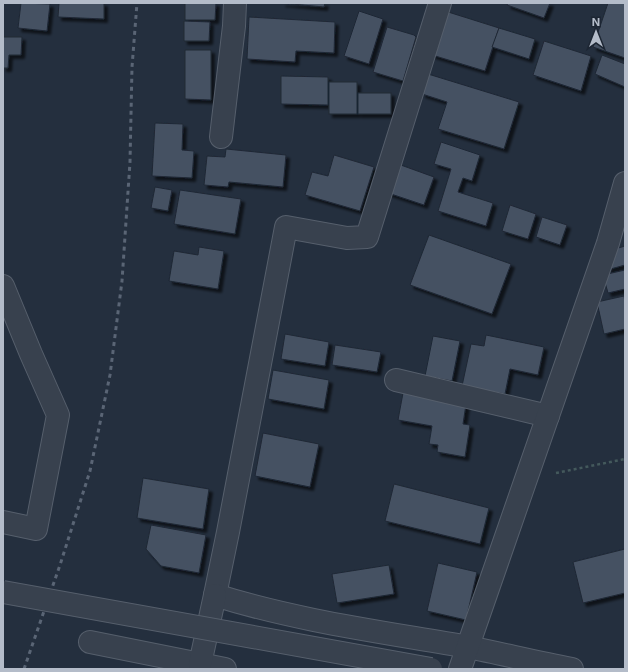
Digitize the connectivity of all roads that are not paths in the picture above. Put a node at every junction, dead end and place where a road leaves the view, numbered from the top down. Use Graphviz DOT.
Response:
graph roads {
  1 [pos="234,3"];
  2 [pos="440,3"];
  3 [pos="221,137"];
  4 [pos="625,183"];
  5 [pos="622,209"];
  6 [pos="3,286"];
  7 [pos="396,380"];
  8 [pos="548,416"];
  9 [pos="3,522"];
  10 [pos="3,592"];
  11 [pos="214,595"];
  12 [pos="90,642"];
  13 [pos="468,647"];
  14 [pos="200,664"];
  15 [pos="226,669"];
  16 [pos="431,669"];
  17 [pos="460,669"];
  18 [pos="572,669"];
  1 -- 3 [label="street"];
  2 -- 11 [label="street"];
  4 -- 5 [label="street"];
  5 -- 8 [label="street"];
  6 -- 9 [label="street"];
  7 -- 8 [label="street"];
  8 -- 13 [label="street"];
  10 -- 16 [label="street, bridge"];
  11 -- 13 [label="street"];
  11 -- 14 [label="street"];
  12 -- 14 [label="street"];
  13 -- 17 [label="street"];
  13 -- 18 [label="street"];
  14 -- 15 [label="street"];
}
